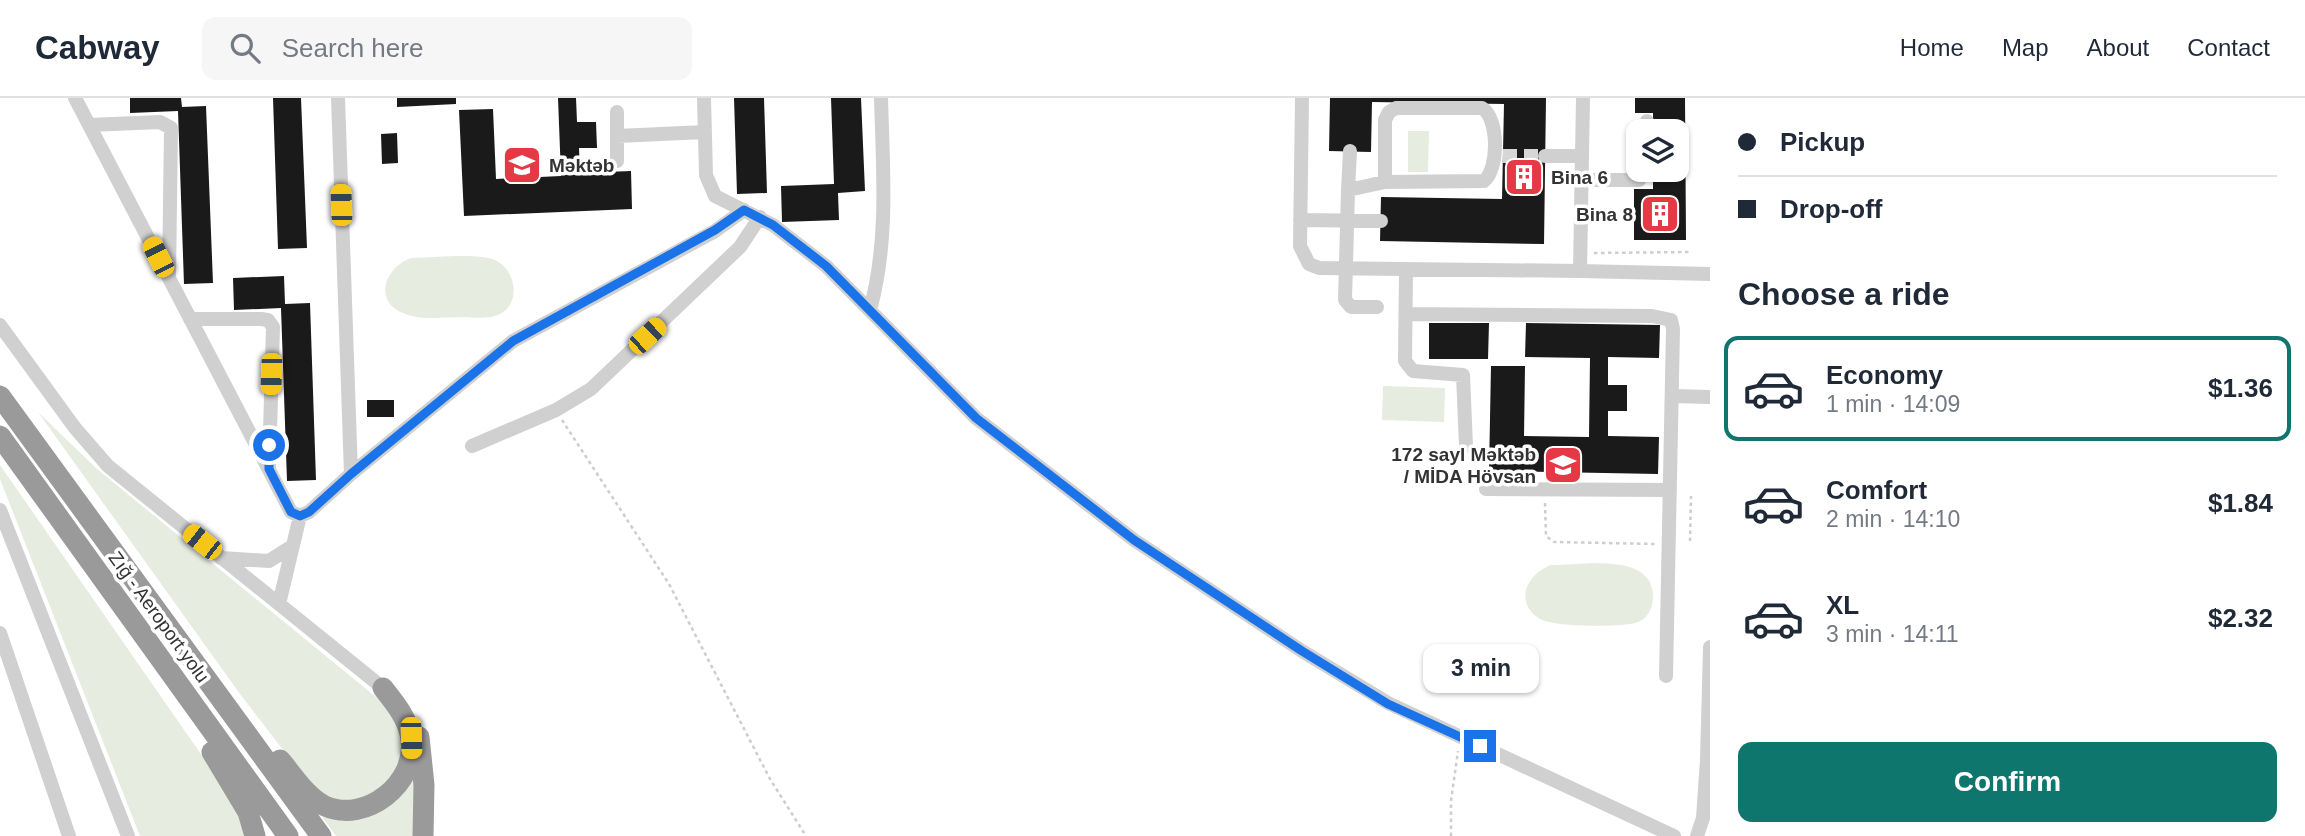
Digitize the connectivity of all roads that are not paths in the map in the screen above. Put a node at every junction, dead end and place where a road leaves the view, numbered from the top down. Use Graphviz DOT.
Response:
graph roads {
  1 [pos="75,98"];
  2 [pos="338,98"];
  3 [pos="704,98"];
  4 [pos="881,98"];
  5 [pos="1302,98"];
  6 [pos="1583,98"];
  7 [pos="617,112"];
  8 [pos="89,125"];
  9 [pos="705,132"];
  10 [pos="617,136"];
  11 [pos="1350,151"];
  12 [pos="1545,156"];
  13 [pos="1582,156"];
  14 [pos="617,161"];
  15 [pos="1582,180"];
  16 [pos="1626,180"];
  17 [pos="1385,182"];
  18 [pos="1348,190"];
  19 [pos="744,210"];
  20 [pos="760,217"];
  21 [pos="1300,220"];
  22 [pos="1347,220"];
  23 [pos="1381,221"];
  24 [pos="1346,268"];
  25 [pos="1406,269"];
  26 [pos="1580,271"];
  27 [pos="1710,274"];
  28 [pos="169,279"];
  29 [pos="1377,307"];
  30 [pos="870,310"];
  31 [pos="1406,314"];
  32 [pos="190,319"];
  33 [pos="0,325"];
  34 [pos="0,396"];
  35 [pos="1672,396"];
  36 [pos="1710,397"];
  37 [pos="0,436"];
  38 [pos="472,446"];
  39 [pos="1466,446"];
  40 [pos="269,469"];
  41 [pos="351,474"];
  42 [pos="1486,488"];
  43 [pos="1670,490"];
  44 [pos="0,510"];
  45 [pos="300,516"];
  46 [pos="291,547"];
  47 [pos="222,558"];
  48 [pos="279,604"];
  49 [pos="161,621"];
  50 [pos="142,632"];
  51 [pos="0,633"];
  52 [pos="1710,647"];
  53 [pos="1666,676"];
  54 [pos="383,688"];
  55 [pos="1709,760"];
  56 [pos="69,836"];
  57 [pos="128,836"];
  58 [pos="256,836"];
  59 [pos="288,836"];
  60 [pos="321,836"];
  61 [pos="423,836"];
  62 [pos="1674,836"];
  63 [pos="1697,836"];
  1 -- 8 [label="street"];
  2 -- 41 [label="street"];
  3 -- 9 [label="street"];
  4 -- 30 [label="street"];
  5 -- 21 [label="street"];
  6 -- 13 [label="street"];
  7 -- 10 [label="street"];
  8 -- 28 [label="street"];
  8 -- 28 [label="street"];
  9 -- 10 [label="street"];
  9 -- 19 [label="street"];
  10 -- 14 [label="street"];
  11 -- 18 [label="street"];
  12 -- 13 [label="street"];
  13 -- 15 [label="street"];
  15 -- 16 [label="street"];
  15 -- 26 [label="street"];
  17 -- 17 [label="street"];
  17 -- 18 [label="street"];
  18 -- 22 [label="street"];
  19 -- 20 [label="street"];
  19 -- 41 [label="street"];
  20 -- 30 [label="street"];
  20 -- 38 [label="street"];
  21 -- 22 [label="street"];
  21 -- 24 [label="street"];
  22 -- 23 [label="street"];
  22 -- 24 [label="street"];
  24 -- 25 [label="street"];
  24 -- 29 [label="street"];
  25 -- 26 [label="street"];
  25 -- 31 [label="street"];
  26 -- 27 [label="street"];
  28 -- 32 [label="street"];
  30 -- 62 [label="street"];
  31 -- 35 [label="street"];
  31 -- 39 [label="street"];
  32 -- 40 [label="street"];
  32 -- 40 [label="street"];
  33 -- 47 [label="street"];
  34 -- 49 [label="highway, Zığ - Aeroport yolu"];
  35 -- 36 [label="street"];
  35 -- 43 [label="street"];
  37 -- 50 [label="highway, Zığ - Aeroport yolu"];
  40 -- 45 [label="street"];
  41 -- 45 [label="street"];
  42 -- 43 [label="street"];
  43 -- 53 [label="street"];
  44 -- 57 [label="street"];
  45 -- 46 [label="street"];
  46 -- 47 [label="street"];
  46 -- 48 [label="street"];
  47 -- 48 [label="street"];
  48 -- 54 [label="street"];
  49 -- 54 [label="highway"];
  49 -- 60 [label="highway, Zığ - Aeroport yolu"];
  50 -- 58 [label="highway"];
  50 -- 59 [label="highway, Zığ - Aeroport yolu"];
  51 -- 56 [label="street"];
  52 -- 55 [label="street"];
  54 -- 61 [label="highway"];
  55 -- 63 [label="street"];
}
